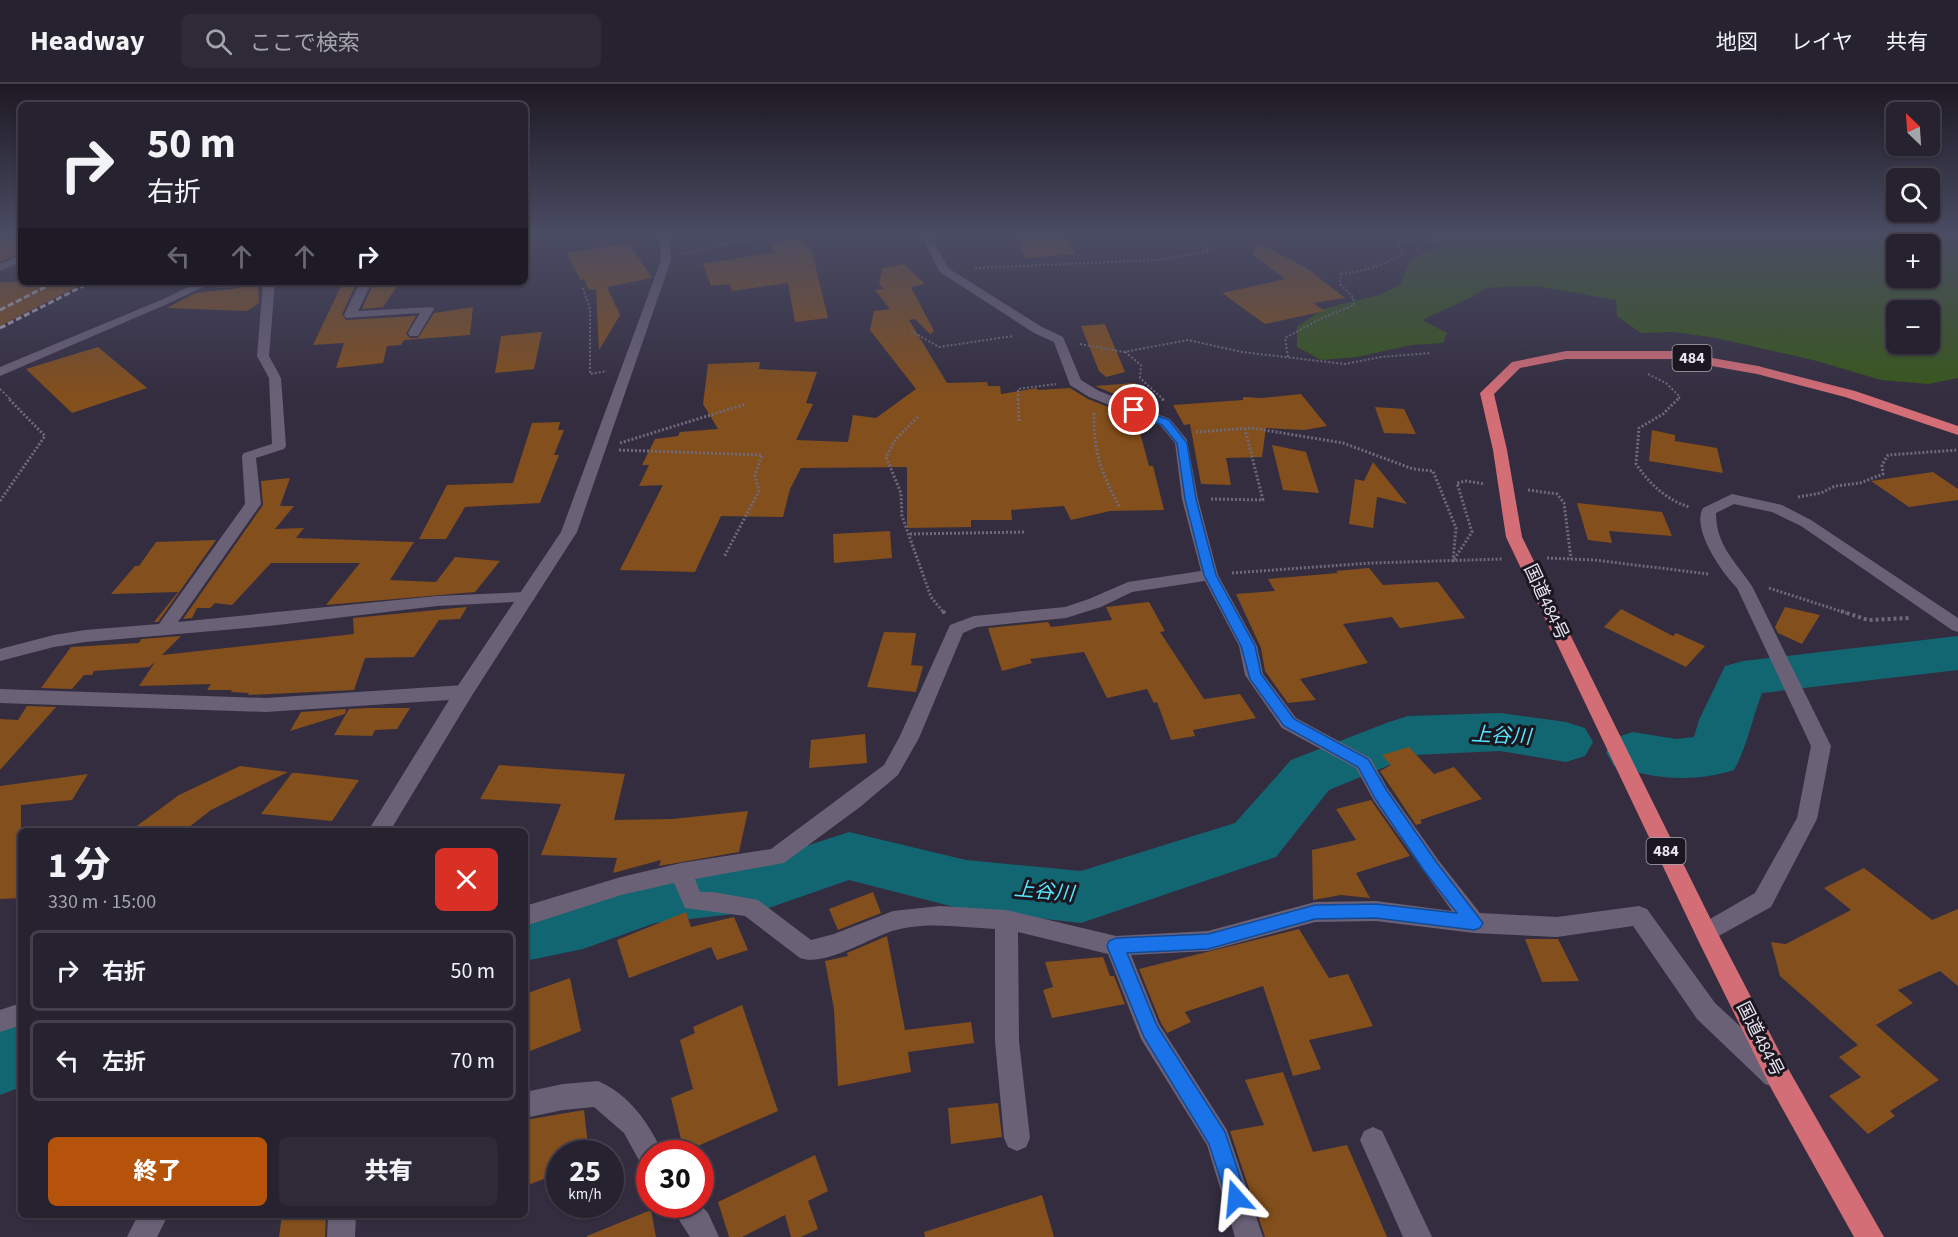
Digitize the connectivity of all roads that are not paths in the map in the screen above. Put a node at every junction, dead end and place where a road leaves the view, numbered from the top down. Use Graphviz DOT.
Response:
graph roads {
  1 [pos="196,288"];
  2 [pos="269,288"];
  3 [pos="363,288"];
  4 [pos="656,288"];
  5 [pos="972,288"];
  6 [pos="414,333"];
  7 [pos="0,372"];
  8 [pos="1958,431"];
  9 [pos="1210,575"];
  10 [pos="526,597"];
  11 [pos="1954,617"];
  12 [pos="164,629"];
  13 [pos="0,655"];
  14 [pos="464,692"];
  15 [pos="0,696"];
  16 [pos="381,828"];
  17 [pos="681,872"];
  18 [pos="528,915"];
  19 [pos="1006,920"];
  20 [pos="1474,923"];
  21 [pos="1706,933"];
  22 [pos="1116,946"];
  23 [pos="18,1015"];
  24 [pos="0,1021"];
  25 [pos="1781,1081"];
  26 [pos="528,1104"];
  27 [pos="1017,1138"];
  28 [pos="642,1140"];
  29 [pos="1373,1140"];
  30 [pos="152,1218"];
  31 [pos="342,1218"];
  32 [pos="694,1218"];
  33 [pos="141,1237"];
  34 [pos="341,1237"];
  35 [pos="705,1237"];
  36 [pos="1249,1237"];
  37 [pos="1418,1237"];
  38 [pos="1870,1237"];
  1 -- 7 [label="street"];
  2 -- 12 [label="street"];
  3 -- 6 [label="street"];
  4 -- 10 [label="street"];
  5 -- 9 [label="street"];
  8 -- 21 [label="highway, 国道484号 / 484"];
  9 -- 17 [label="street"];
  9 -- 20 [label="street"];
  10 -- 12 [label="street"];
  10 -- 14 [label="street"];
  11 -- 21 [label="street"];
  12 -- 13 [label="street"];
  14 -- 15 [label="street"];
  14 -- 16 [label="street"];
  17 -- 18 [label="street"];
  17 -- 19 [label="street"];
  19 -- 22 [label="street"];
  19 -- 27 [label="street"];
  20 -- 22 [label="street"];
  20 -- 25 [label="street"];
  21 -- 25 [label="highway, 国道484号 / 484"];
  22 -- 36 [label="street"];
  23 -- 24 [label="street"];
  25 -- 38 [label="highway, 国道484号 / 484"];
  26 -- 28 [label="street"];
  29 -- 37 [label="street"];
  30 -- 33 [label="street"];
  31 -- 34 [label="street"];
  32 -- 35 [label="street"];
}
